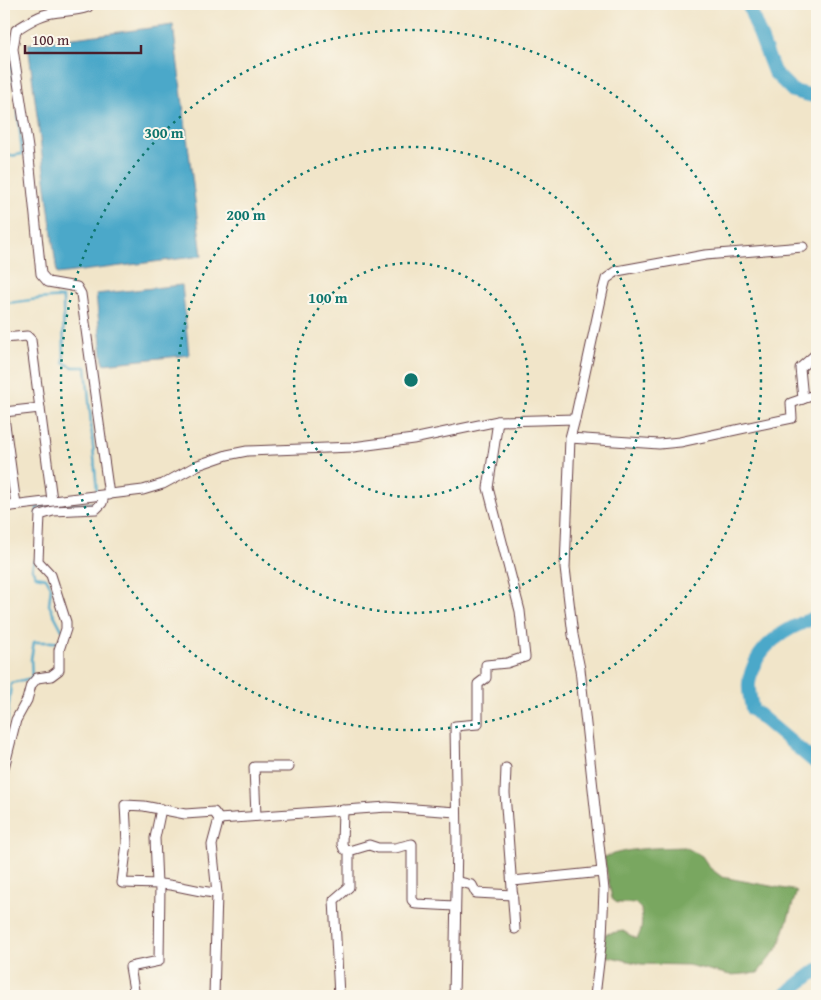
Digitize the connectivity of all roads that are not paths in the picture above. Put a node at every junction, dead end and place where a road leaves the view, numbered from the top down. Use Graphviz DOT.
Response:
graph roads {
  1 [pos="88,8"];
  2 [pos="803,247"];
  3 [pos="4,338"];
  4 [pos="817,353"];
  5 [pos="817,394"];
  6 [pos="803,399"];
  7 [pos="40,408"];
  8 [pos="4,412"];
  9 [pos="4,417"];
  10 [pos="575,419"];
  11 [pos="498,421"];
  12 [pos="570,438"];
  13 [pos="101,496"];
  14 [pos="52,500"];
  15 [pos="16,505"];
  16 [pos="4,507"];
  17 [pos="289,767"];
  18 [pos="4,768"];
  19 [pos="506,768"];
  20 [pos="161,809"];
  21 [pos="343,810"];
  22 [pos="456,812"];
  23 [pos="256,816"];
  24 [pos="219,819"];
  25 [pos="349,851"];
  26 [pos="602,872"];
  27 [pos="456,881"];
  28 [pos="513,881"];
  29 [pos="159,884"];
  30 [pos="217,893"];
  31 [pos="513,896"];
  32 [pos="455,906"];
  33 [pos="515,929"];
  34 [pos="134,996"];
  35 [pos="214,996"];
  36 [pos="338,996"];
  37 [pos="454,996"];
  38 [pos="595,996"];
  1 -- 13 [label="street"];
  2 -- 10 [label="street"];
  3 -- 7 [label="street"];
  4 -- 6 [label="street"];
  5 -- 6 [label="street"];
  6 -- 12 [label="street"];
  7 -- 8 [label="street"];
  7 -- 14 [label="street"];
  9 -- 15 [label="street"];
  10 -- 11 [label="street"];
  10 -- 12 [label="street"];
  11 -- 13 [label="street"];
  11 -- 22 [label="street"];
  12 -- 26 [label="street"];
  13 -- 14 [label="street"];
  13 -- 18 [label="street"];
  14 -- 15 [label="street"];
  15 -- 16 [label="street"];
  17 -- 23 [label="street"];
  19 -- 28 [label="street"];
  20 -- 24 [label="street"];
  20 -- 29 [label="street"];
  20 -- 29 [label="street"];
  21 -- 22 [label="street"];
  21 -- 23 [label="street"];
  21 -- 25 [label="street"];
  22 -- 27 [label="street"];
  23 -- 24 [label="street"];
  24 -- 30 [label="street"];
  25 -- 32 [label="street"];
  25 -- 36 [label="street"];
  26 -- 28 [label="street"];
  26 -- 38 [label="street"];
  27 -- 31 [label="street"];
  27 -- 32 [label="street"];
  28 -- 31 [label="street"];
  29 -- 30 [label="street"];
  29 -- 34 [label="street"];
  30 -- 35 [label="street"];
  31 -- 33 [label="street"];
  32 -- 37 [label="street"];
}
